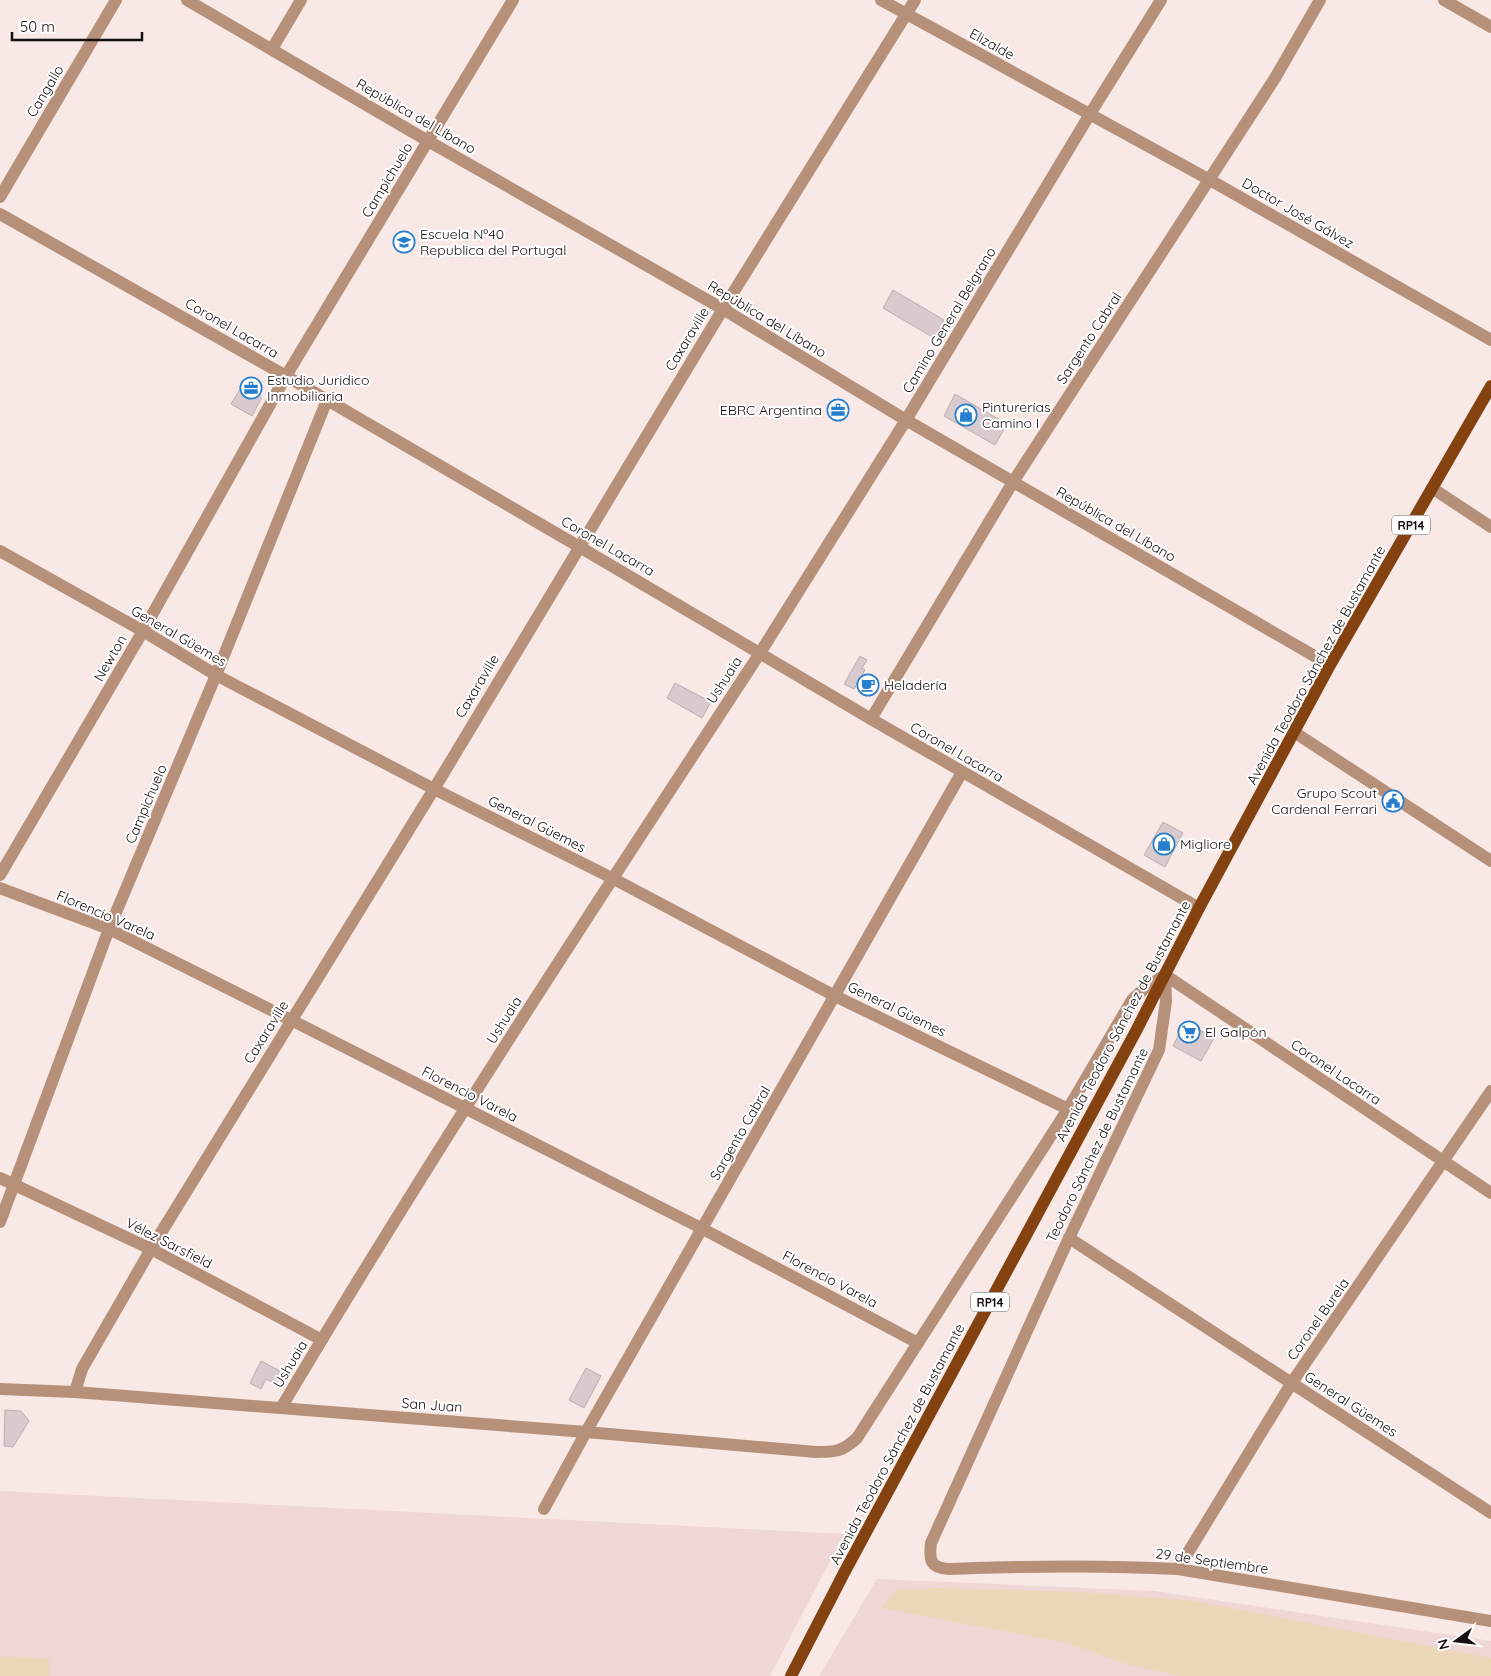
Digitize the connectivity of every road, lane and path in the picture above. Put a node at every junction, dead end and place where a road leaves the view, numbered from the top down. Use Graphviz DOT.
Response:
graph roads {
  1 [pos="116,0"];
  2 [pos="187,0"];
  3 [pos="301,0"];
  4 [pos="513,0"];
  5 [pos="881,0"];
  6 [pos="914,0"];
  7 [pos="1161,0"];
  8 [pos="1320,0"];
  9 [pos="1444,0"];
  10 [pos="906,14"];
  11 [pos="1491,27"];
  12 [pos="272,50"];
  13 [pos="1090,114"];
  14 [pos="428,141"];
  15 [pos="1210,180"];
  16 [pos="0,197"];
  17 [pos="0,214"];
  18 [pos="723,309"];
  19 [pos="1491,340"];
  20 [pos="286,376"];
  21 [pos="1491,386"];
  22 [pos="327,400"];
  23 [pos="906,420"];
  24 [pos="1013,482"];
  25 [pos="1432,488"];
  26 [pos="1491,527"];
  27 [pos="578,546"];
  28 [pos="0,551"];
  29 [pos="143,632"];
  30 [pos="760,653"];
  31 [pos="1330,665"];
  32 [pos="216,675"];
  33 [pos="871,719"];
  34 [pos="1294,732"];
  35 [pos="962,772"];
  36 [pos="434,789"];
  37 [pos="1491,861"];
  38 [pos="0,875"];
  39 [pos="612,878"];
  40 [pos="0,888"];
  41 [pos="1199,908"];
  42 [pos="109,929"];
  43 [pos="1165,975"];
  44 [pos="835,996"];
  45 [pos="291,1020"];
  46 [pos="1491,1091"];
  47 [pos="466,1109"];
  48 [pos="1068,1109"];
  49 [pos="1444,1162"];
  50 [pos="0,1178"];
  51 [pos="14,1183"];
  52 [pos="1491,1194"];
  53 [pos="0,1222"];
  54 [pos="703,1230"];
  55 [pos="1069,1238"];
  56 [pos="150,1249"];
  57 [pos="322,1340"];
  58 [pos="918,1343"];
  59 [pos="1291,1384"];
  60 [pos="0,1389"];
  61 [pos="75,1392"];
  62 [pos="281,1408"];
  63 [pos="586,1432"];
  64 [pos="544,1508"];
  65 [pos="1491,1513"];
  66 [pos="930,1558"];
  67 [pos="1178,1569"];
  68 [pos="1491,1621"];
  69 [pos="791,1676"];
  1 -- 16 [label="street, Cangallo"];
  2 -- 12 [label="street, República del Líbano"];
  3 -- 12 [label="street"];
  4 -- 14 [label="street, Campichuelo"];
  5 -- 10 [label="street, Elizalde"];
  6 -- 10 [label="street, Caxaraville"];
  7 -- 13 [label="street, Camino General Belgrano"];
  8 -- 15 [label="street, Sargento Cabral"];
  9 -- 11 [label="street"];
  10 -- 13 [label="street, Elizalde"];
  10 -- 18 [label="street, Caxaraville"];
  12 -- 14 [label="street, República del Líbano"];
  13 -- 15 [label="street, Doctor José Gálvez"];
  13 -- 23 [label="street, Camino General Belgrano"];
  14 -- 18 [label="street, República del Líbano"];
  14 -- 20 [label="street, Campichuelo"];
  15 -- 19 [label="street, Doctor José Gálvez"];
  15 -- 24 [label="street, Sargento Cabral"];
  17 -- 20 [label="street, Coronel Lacarra"];
  18 -- 23 [label="street, República del Líbano"];
  18 -- 27 [label="street, Caxaraville"];
  20 -- 22 [label="street, Coronel Lacarra"];
  20 -- 29 [label="street, Newton"];
  21 -- 25 [label="main road, Avenida Teodoro Sánchez de Bustamante / RP14"];
  22 -- 27 [label="street, Coronel Lacarra"];
  22 -- 32 [label="street, Campichuelo"];
  23 -- 24 [label="street, República del Líbano"];
  23 -- 30 [label="street, Camino General Belgrano"];
  24 -- 31 [label="street, República del Líbano"];
  24 -- 33 [label="street, Sargento Cabral"];
  25 -- 26 [label="street"];
  25 -- 31 [label="main road, Avenida Teodoro Sánchez de Bustamante / RP14"];
  27 -- 30 [label="street, Coronel Lacarra"];
  27 -- 36 [label="street, Caxaraville"];
  28 -- 29 [label="street, General Güemes"];
  29 -- 32 [label="street, General Güemes"];
  29 -- 38 [label="street, Newton"];
  30 -- 33 [label="street, Coronel Lacarra"];
  30 -- 39 [label="street, Ushuaia"];
  31 -- 34 [label="main road, Avenida Teodoro Sánchez de Bustamante / RP14"];
  32 -- 36 [label="street, General Güemes"];
  32 -- 42 [label="street, Campichuelo"];
  33 -- 35 [label="street, Coronel Lacarra"];
  34 -- 37 [label="street"];
  34 -- 41 [label="main road, Avenida Teodoro Sánchez de Bustamante / RP14"];
  35 -- 41 [label="street, Coronel Lacarra"];
  35 -- 44 [label="street, Sargento Cabral"];
  36 -- 39 [label="street, General Güemes"];
  36 -- 45 [label="street, Caxaraville"];
  39 -- 44 [label="street, General Güemes"];
  39 -- 47 [label="street, Ushuaia"];
  40 -- 42 [label="street, Florencio Varela"];
  41 -- 43 [label="main road, Avenida Teodoro Sánchez de Bustamante / RP14"];
  42 -- 45 [label="street, Florencio Varela"];
  42 -- 51 [label="street, Campichuelo"];
  43 -- 48 [label="street"];
  43 -- 49 [label="street, Coronel Lacarra"];
  43 -- 55 [label="street, Teodoro Sánchez de Bustamante"];
  43 -- 69 [label="main road, Avenida Teodoro Sánchez de Bustamante / RP14"];
  44 -- 48 [label="street, General Güemes"];
  44 -- 54 [label="street, Sargento Cabral"];
  45 -- 47 [label="street, Florencio Varela"];
  45 -- 56 [label="street, Caxaraville"];
  46 -- 49 [label="street, Coronel Burela"];
  47 -- 54 [label="street, Florencio Varela"];
  47 -- 57 [label="street, Ushuaia"];
  48 -- 58 [label="street"];
  49 -- 52 [label="street, Coronel Lacarra"];
  49 -- 59 [label="street, Coronel Burela"];
  50 -- 51 [label="street, Vélez Sarsfield"];
  51 -- 53 [label="street, Campichuelo"];
  51 -- 56 [label="street, Vélez Sarsfield"];
  54 -- 58 [label="street, Florencio Varela"];
  54 -- 63 [label="street, Sargento Cabral"];
  55 -- 59 [label="street, General Güemes"];
  55 -- 66 [label="street, Teodoro Sánchez de Bustamante"];
  56 -- 57 [label="street, Vélez Sarsfield"];
  56 -- 61 [label="street, Caxaraville"];
  57 -- 62 [label="street, Ushuaia"];
  58 -- 63 [label="street, San Juan"];
  59 -- 65 [label="street, General Güemes"];
  59 -- 67 [label="street, Coronel Burela"];
  60 -- 61 [label="street, San Juan"];
  61 -- 62 [label="street, San Juan"];
  62 -- 63 [label="street, San Juan"];
  63 -- 64 [label="street, Sargento Cabral"];
  66 -- 67 [label="street, 29 de Septiembre"];
  67 -- 68 [label="street, 29 de Septiembre"];
}
